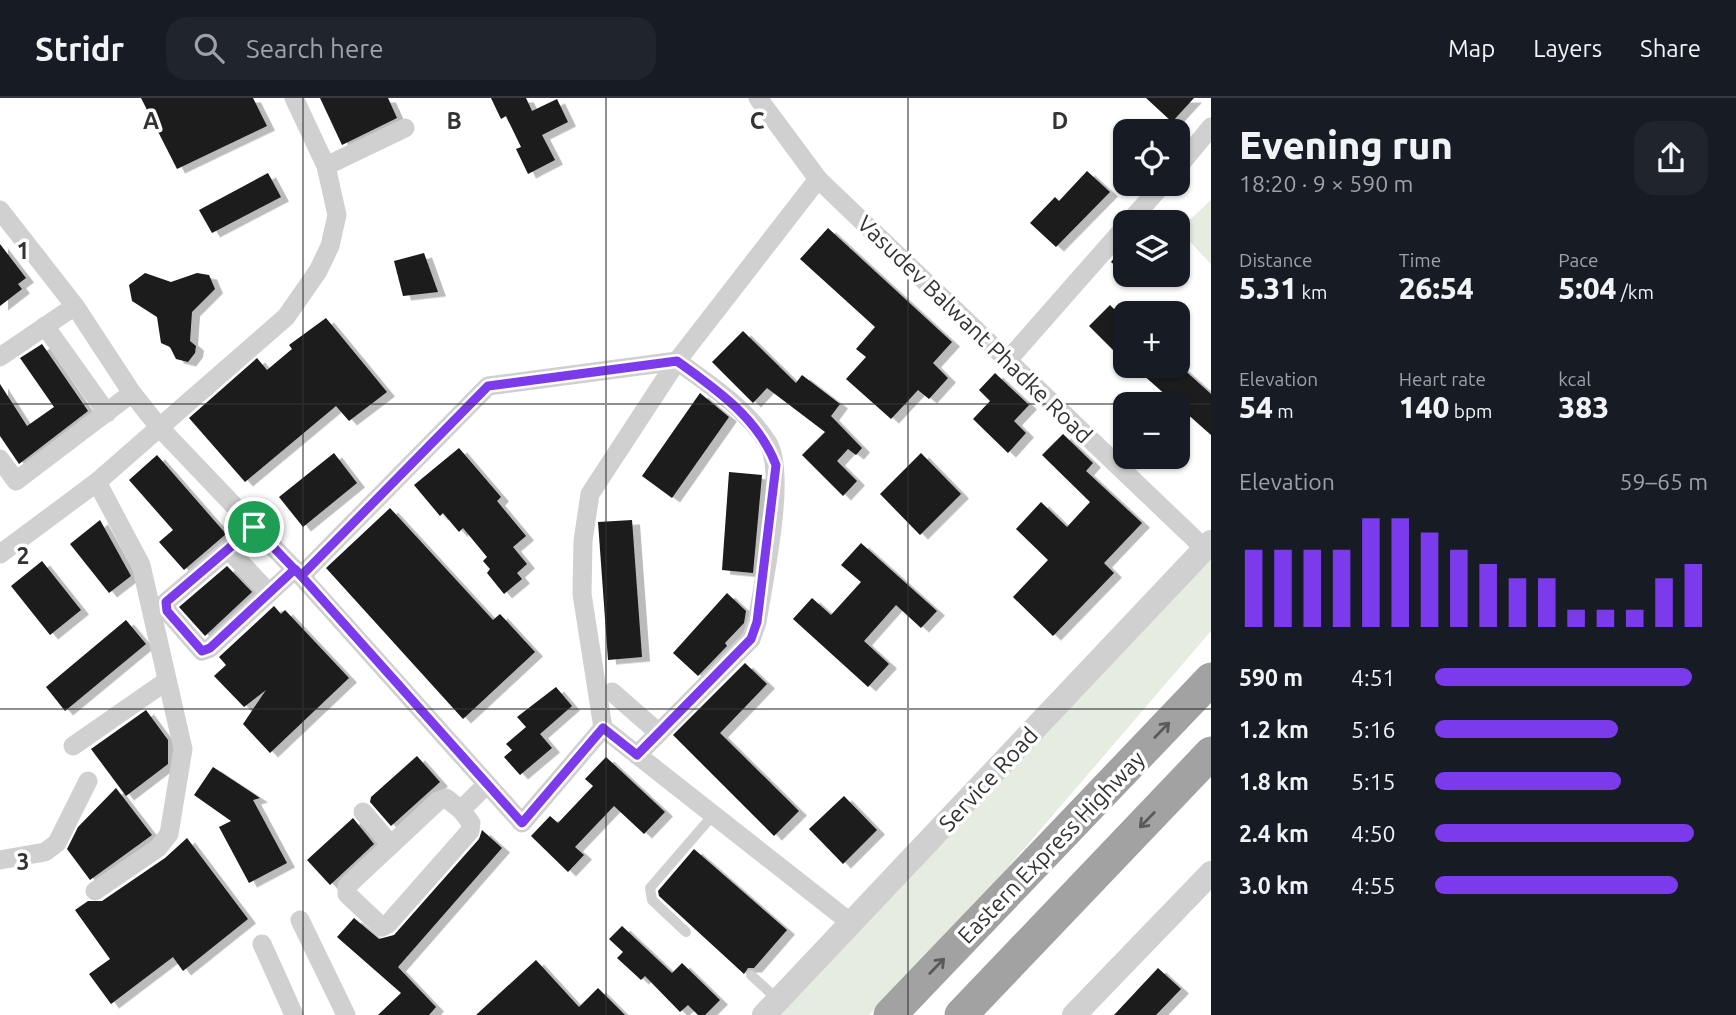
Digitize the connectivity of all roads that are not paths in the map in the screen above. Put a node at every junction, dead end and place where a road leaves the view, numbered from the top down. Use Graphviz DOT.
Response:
graph roads {
  1 [pos="294,98"];
  2 [pos="758,98"];
  3 [pos="1211,127"];
  4 [pos="405,128"];
  5 [pos="1190,152"];
  6 [pos="326,166"];
  7 [pos="818,179"];
  8 [pos="1152,196"];
  9 [pos="0,210"];
  10 [pos="1140,210"];
  11 [pos="1113,241"];
  12 [pos="75,306"];
  13 [pos="45,326"];
  14 [pos="0,357"];
  15 [pos="1009,360"];
  16 [pos="677,361"];
  17 [pos="132,393"];
  18 [pos="107,413"];
  19 [pos="159,427"];
  20 [pos="0,459"];
  21 [pos="97,482"];
  22 [pos="254,527"];
  23 [pos="1208,546"];
  24 [pos="228,549"];
  25 [pos="0,554"];
  26 [pos="298,573"];
  27 [pos="269,593"];
  28 [pos="1211,679"];
  29 [pos="165,682"];
  30 [pos="612,692"];
  31 [pos="603,728"];
  32 [pos="659,733"];
  33 [pos="73,746"];
  34 [pos="1211,753"];
  35 [pos="637,755"];
  36 [pos="88,781"];
  37 [pos="487,784"];
  38 [pos="461,810"];
  39 [pos="363,812"];
  40 [pos="713,815"];
  41 [pos="391,845"];
  42 [pos="0,860"];
  43 [pos="1211,873"];
  44 [pos="95,891"];
  45 [pos="300,920"];
  46 [pos="851,923"];
  47 [pos="686,932"];
  48 [pos="262,944"];
  49 [pos="751,975"];
  50 [pos="771,1008"];
  51 [pos="294,1015"];
  52 [pos="346,1015"];
  53 [pos="890,1015"];
  54 [pos="961,1015"];
  55 [pos="1074,1015"];
  1 -- 6 [label="street"];
  2 -- 7 [label="street, Vasudev Balwant Phadke Road"];
  3 -- 5 [label="street"];
  4 -- 6 [label="street"];
  6 -- 19 [label="street"];
  7 -- 15 [label="street, Vasudev Balwant Phadke Road"];
  7 -- 16 [label="street"];
  8 -- 10 [label="street"];
  9 -- 12 [label="street"];
  11 -- 15 [label="street"];
  12 -- 13 [label="street"];
  12 -- 17 [label="street"];
  13 -- 14 [label="street"];
  13 -- 18 [label="street"];
  15 -- 23 [label="street, Vasudev Balwant Phadke Road"];
  16 -- 26 [label="street"];
  16 -- 31 [label="street"];
  16 -- 32 [label="street"];
  17 -- 18 [label="street"];
  17 -- 19 [label="street"];
  18 -- 20 [label="street"];
  19 -- 21 [label="street"];
  19 -- 22 [label="street"];
  21 -- 25 [label="street"];
  21 -- 29 [label="street"];
  22 -- 24 [label="street"];
  22 -- 26 [label="street"];
  23 -- 46 [label="street, Service Road"];
  24 -- 27 [label="street"];
  24 -- 27 [label="street"];
  26 -- 27 [label="street"];
  26 -- 37 [label="street"];
  53 -- 28 [label="highway, Eastern Express Highway, one-way"];
  29 -- 33 [label="street"];
  29 -- 44 [label="street"];
  30 -- 32 [label="street"];
  31 -- 35 [label="street"];
  31 -- 37 [label="street"];
  32 -- 35 [label="street"];
  34 -- 54 [label="highway, one-way"];
  35 -- 40 [label="street"];
  36 -- 42 [label="street"];
  37 -- 38 [label="street"];
  38 -- 41 [label="street"];
  38 -- 41 [label="street"];
  39 -- 41 [label="street"];
  40 -- 46 [label="street"];
  40 -- 47 [label="lane"];
  43 -- 55 [label="street"];
  45 -- 52 [label="street"];
  46 -- 50 [label="street, Service Road"];
  48 -- 51 [label="street"];
  49 -- 50 [label="lane"];
}
